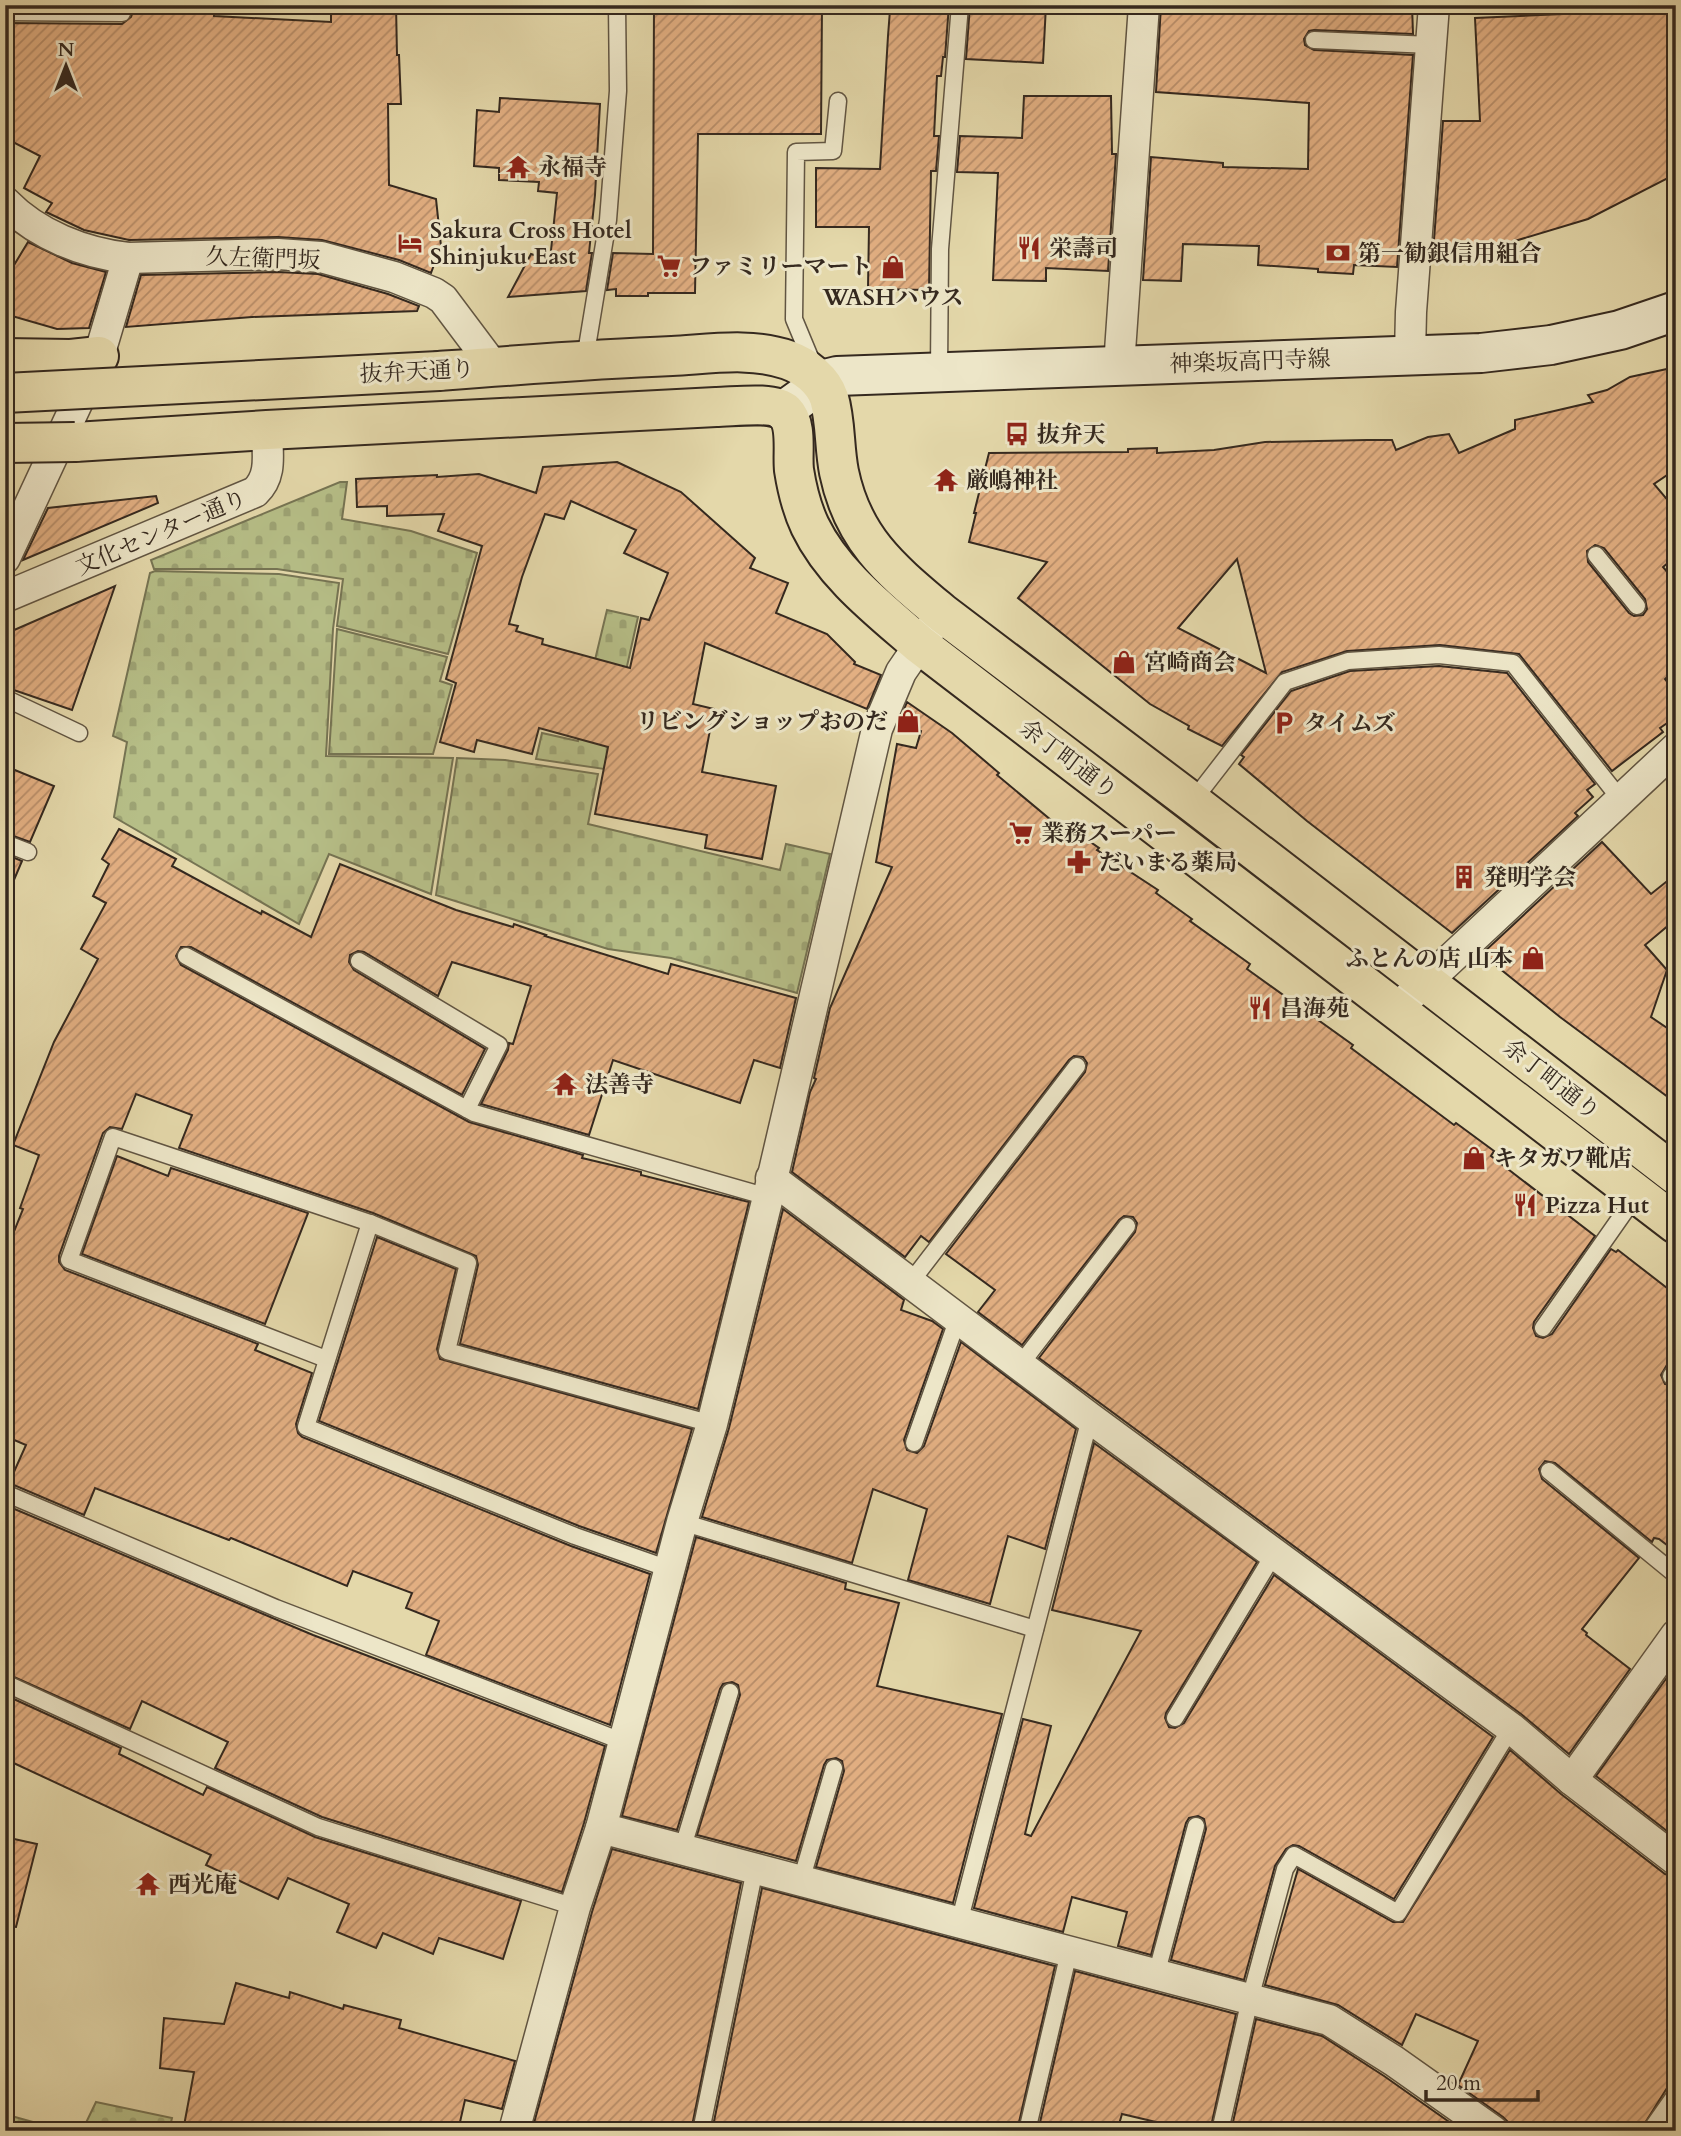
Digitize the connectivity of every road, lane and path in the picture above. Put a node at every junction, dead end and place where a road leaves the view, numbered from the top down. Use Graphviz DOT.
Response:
graph roads {
  1 [pos="125,5"];
  2 [pos="617,5"];
  3 [pos="960,5"];
  4 [pos="1144,5"];
  5 [pos="1434,5"];
  6 [pos="5,12"];
  7 [pos="1314,40"];
  8 [pos="1432,45"];
  9 [pos="838,101"];
  10 [pos="5,202"];
  11 [pos="128,258"];
  12 [pos="1676,311"];
  13 [pos="1410,354"];
  14 [pos="99,356"];
  15 [pos="5,358"];
  16 [pos="585,359"];
  17 [pos="1119,366"];
  18 [pos="494,367"];
  19 [pos="940,371"];
  20 [pos="821,383"];
  21 [pos="5,393"];
  22 [pos="783,411"];
  23 [pos="267,430"];
  24 [pos="5,443"];
  25 [pos="1596,555"];
  26 [pos="5,558"];
  27 [pos="5,597"];
  28 [pos="1637,606"];
  29 [pos="942,613"];
  30 [pos="919,644"];
  31 [pos="5,698"];
  32 [pos="79,733"];
  33 [pos="1676,748"];
  34 [pos="1621,800"];
  35 [pos="1192,802"];
  36 [pos="5,843"];
  37 [pos="28,852"];
  38 [pos="186,956"];
  39 [pos="359,961"];
  40 [pos="1426,982"];
  41 [pos="1395,1009"];
  42 [pos="1077,1066"];
  43 [pos="467,1109"];
  44 [pos="1676,1175"];
  45 [pos="770,1187"];
  46 [pos="1637,1194"];
  47 [pos="370,1223"];
  48 [pos="1676,1224"];
  49 [pos="1127,1226"];
  50 [pos="910,1283"];
  51 [pos="958,1318"];
  52 [pos="1543,1328"];
  53 [pos="326,1359"];
  54 [pos="1020,1365"];
  55 [pos="1090,1418"];
  56 [pos="712,1424"];
  57 [pos="914,1443"];
  58 [pos="1549,1471"];
  59 [pos="5,1493"];
  60 [pos="682,1522"];
  61 [pos="1274,1554"];
  62 [pos="669,1569"];
  63 [pos="1676,1575"];
  64 [pos="1035,1629"];
  65 [pos="1676,1634"];
  66 [pos="5,1683"];
  67 [pos="730,1692"];
  68 [pos="1175,1717"];
  69 [pos="1511,1728"];
  70 [pos="624,1742"];
  71 [pos="834,1768"];
  72 [pos="1572,1780"];
  73 [pos="1196,1826"];
  74 [pos="601,1828"];
  75 [pos="682,1850"];
  76 [pos="1676,1860"];
  77 [pos="755,1869"];
  78 [pos="801,1881"];
  79 [pos="575,1907"];
  80 [pos="959,1923"];
  81 [pos="1069,1952"];
  82 [pos="1156,1975"];
  83 [pos="1251,1999"];
  84 [pos="1676,2094"];
  85 [pos="514,2131"];
  86 [pos="701,2131"];
  87 [pos="1027,2131"];
  88 [pos="1220,2131"];
  89 [pos="1493,2131"];
  90 [pos="1650,2131"];
  1 -- 6 [label="lane"];
  2 -- 16 [label="lane"];
  3 -- 19 [label="lane"];
  4 -- 17 [label="street"];
  5 -- 8 [label="street"];
  7 -- 8 [label="lane"];
  8 -- 13 [label="street"];
  9 -- 20 [label="lane"];
  10 -- 11 [label="street, 久左衛門坂"];
  11 -- 14 [label="street"];
  11 -- 18 [label="street, 久左衛門坂"];
  12 -- 13 [label="main road, 神楽坂高円寺線"];
  13 -- 17 [label="main road, 神楽坂高円寺線"];
  14 -- 15 [label="main road"];
  14 -- 26 [label="street"];
  16 -- 18 [label="main road, 抜弁天通り"];
  16 -- 20 [label="main road, 抜弁天通り"];
  17 -- 19 [label="main road, 神楽坂高円寺線"];
  18 -- 21 [label="main road, 抜弁天通り, bridge"];
  19 -- 20 [label="main road, 神楽坂高円寺線"];
  20 -- 22 [label="main road"];
  20 -- 29 [label="main road, 余丁町通り"];
  22 -- 23 [label="main road"];
  22 -- 30 [label="main road, 余丁町通り"];
  23 -- 24 [label="main road, bridge"];
  23 -- 27 [label="street, 文化センター通り"];
  25 -- 28 [label="lane"];
  29 -- 30 [label="street"];
  29 -- 35 [label="main road, 余丁町通り"];
  30 -- 41 [label="main road, 余丁町通り"];
  30 -- 45 [label="street"];
  31 -- 32 [label="lane"];
  33 -- 34 [label="street"];
  34 -- 35 [label="lane"];
  34 -- 40 [label="street"];
  35 -- 40 [label="main road, 余丁町通り"];
  36 -- 37 [label="lane"];
  38 -- 43 [label="lane"];
  39 -- 43 [label="lane"];
  40 -- 41 [label="street"];
  40 -- 44 [label="main road, 余丁町通り"];
  41 -- 46 [label="main road, 余丁町通り"];
  42 -- 50 [label="lane"];
  43 -- 45 [label="lane"];
  45 -- 50 [label="street"];
  45 -- 56 [label="street"];
  46 -- 48 [label="main road, 余丁町通り"];
  46 -- 52 [label="lane"];
  47 -- 53 [label="lane"];
  47 -- 53 [label="lane"];
  47 -- 56 [label="lane"];
  49 -- 54 [label="lane"];
  50 -- 51 [label="street"];
  51 -- 54 [label="street"];
  51 -- 57 [label="lane"];
  53 -- 62 [label="lane"];
  54 -- 55 [label="street"];
  55 -- 61 [label="street"];
  55 -- 64 [label="lane"];
  56 -- 60 [label="street"];
  58 -- 63 [label="lane"];
  59 -- 70 [label="lane"];
  60 -- 62 [label="street"];
  60 -- 64 [label="lane"];
  61 -- 68 [label="lane"];
  61 -- 69 [label="street"];
  62 -- 70 [label="street"];
  64 -- 80 [label="lane"];
  65 -- 72 [label="street"];
  66 -- 79 [label="lane"];
  67 -- 75 [label="lane"];
  69 -- 72 [label="street"];
  69 -- 83 [label="lane"];
  70 -- 74 [label="street"];
  71 -- 78 [label="lane"];
  72 -- 76 [label="street"];
  73 -- 82 [label="lane"];
  74 -- 75 [label="street"];
  74 -- 79 [label="street"];
  75 -- 77 [label="street"];
  77 -- 78 [label="street"];
  77 -- 86 [label="lane"];
  78 -- 80 [label="street"];
  79 -- 85 [label="street"];
  80 -- 81 [label="street"];
  81 -- 82 [label="street"];
  81 -- 87 [label="lane"];
  82 -- 83 [label="street"];
  83 -- 88 [label="lane"];
  83 -- 89 [label="street"];
  84 -- 90 [label="lane"];
}
